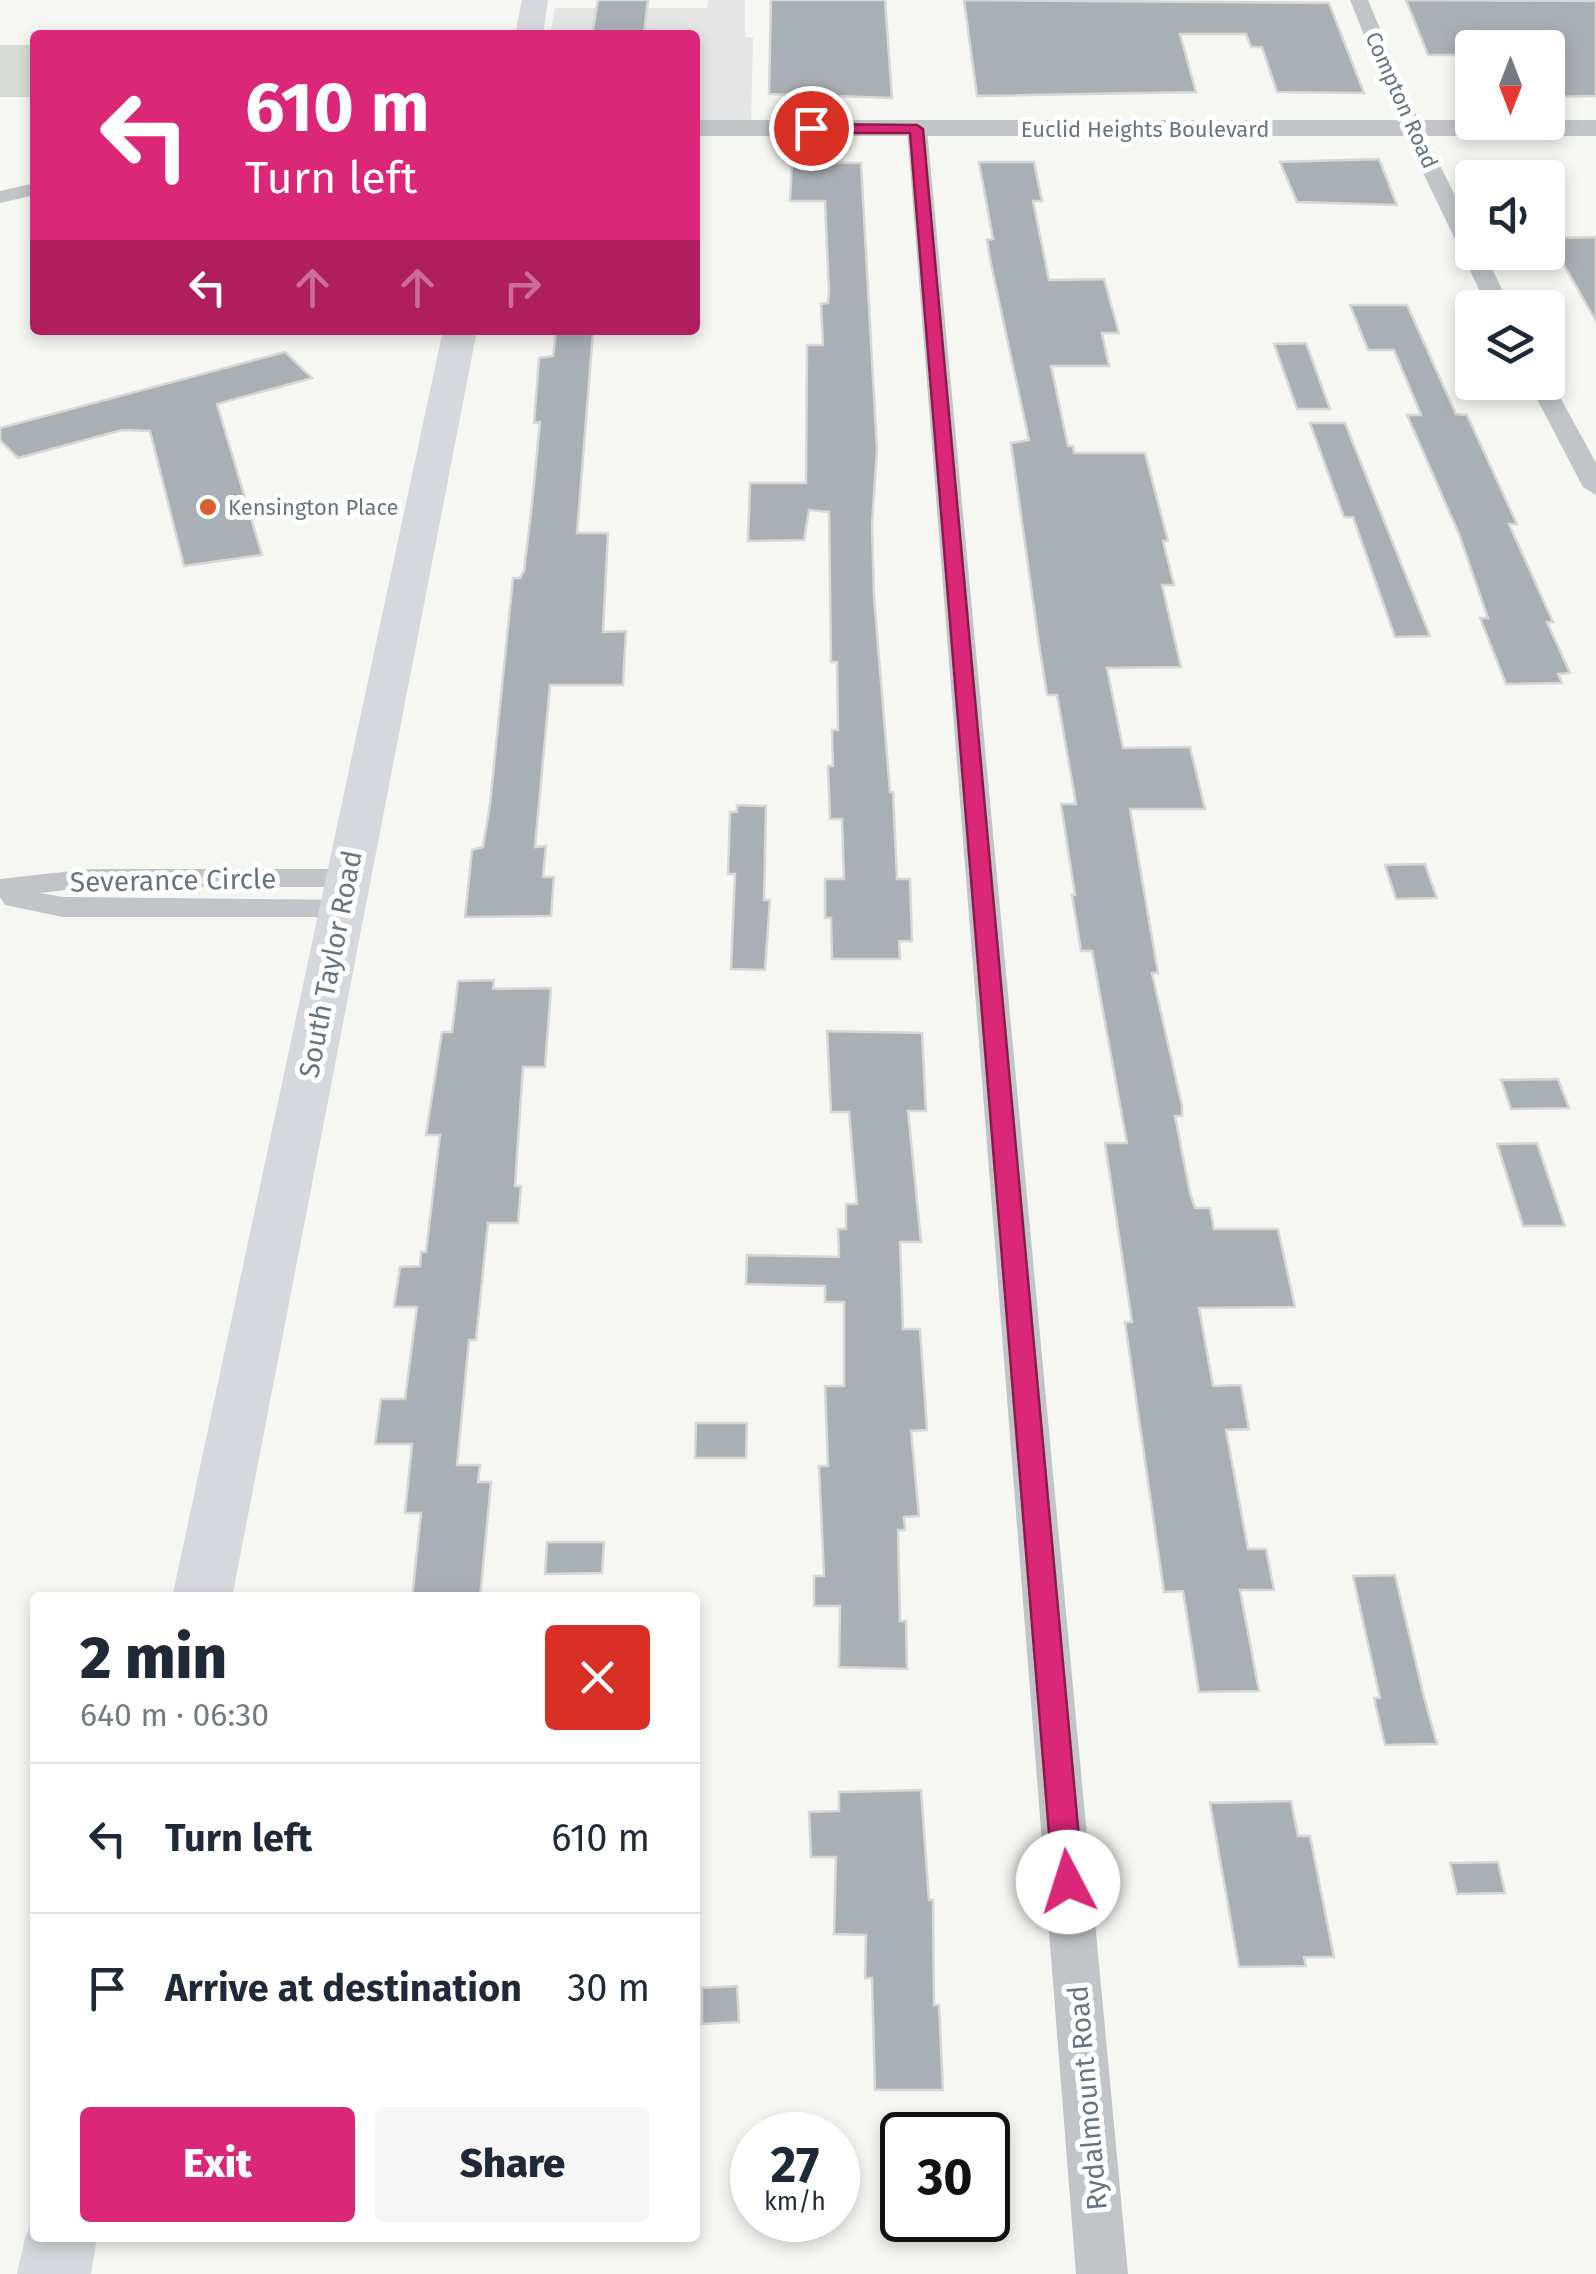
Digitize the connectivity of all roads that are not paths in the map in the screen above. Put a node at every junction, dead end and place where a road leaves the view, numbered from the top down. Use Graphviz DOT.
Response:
graph roads {
  1 [pos="535,0"];
  2 [pos="1359,0"];
  3 [pos="530,30"];
  4 [pos="700,128"];
  5 [pos="1596,128"];
  6 [pos="917,129"];
  7 [pos="1412,129"];
  8 [pos="30,175"];
  9 [pos="0,182"];
  10 [pos="30,190"];
  11 [pos="0,197"];
  12 [pos="1491,290"];
  13 [pos="459,335"];
  14 [pos="1550,400"];
  15 [pos="1596,487"];
  16 [pos="0,892"];
  17 [pos="344,892"];
  18 [pos="203,1592"];
  19 [pos="61,2242"];
  20 [pos="54,2274"];
  21 [pos="1102,2274"];
  1 -- 3 [label="main road"];
  2 -- 7 [label="street, Compton Road"];
  4 -- 6 [label="street, Euclid Heights Boulevard"];
  5 -- 7 [label="street, Euclid Heights Boulevard"];
  6 -- 7 [label="street, Euclid Heights Boulevard"];
  6 -- 21 [label="street, Rydalmount Road"];
  7 -- 12 [label="street, Compton Road"];
  8 -- 9 [label="street"];
  10 -- 11 [label="street"];
  13 -- 17 [label="main road, South Taylor Road"];
  14 -- 15 [label="street"];
  16 -- 17 [label="street, Severance Circle"];
  17 -- 18 [label="main road, South Taylor Road"];
  19 -- 20 [label="main road"];
}
